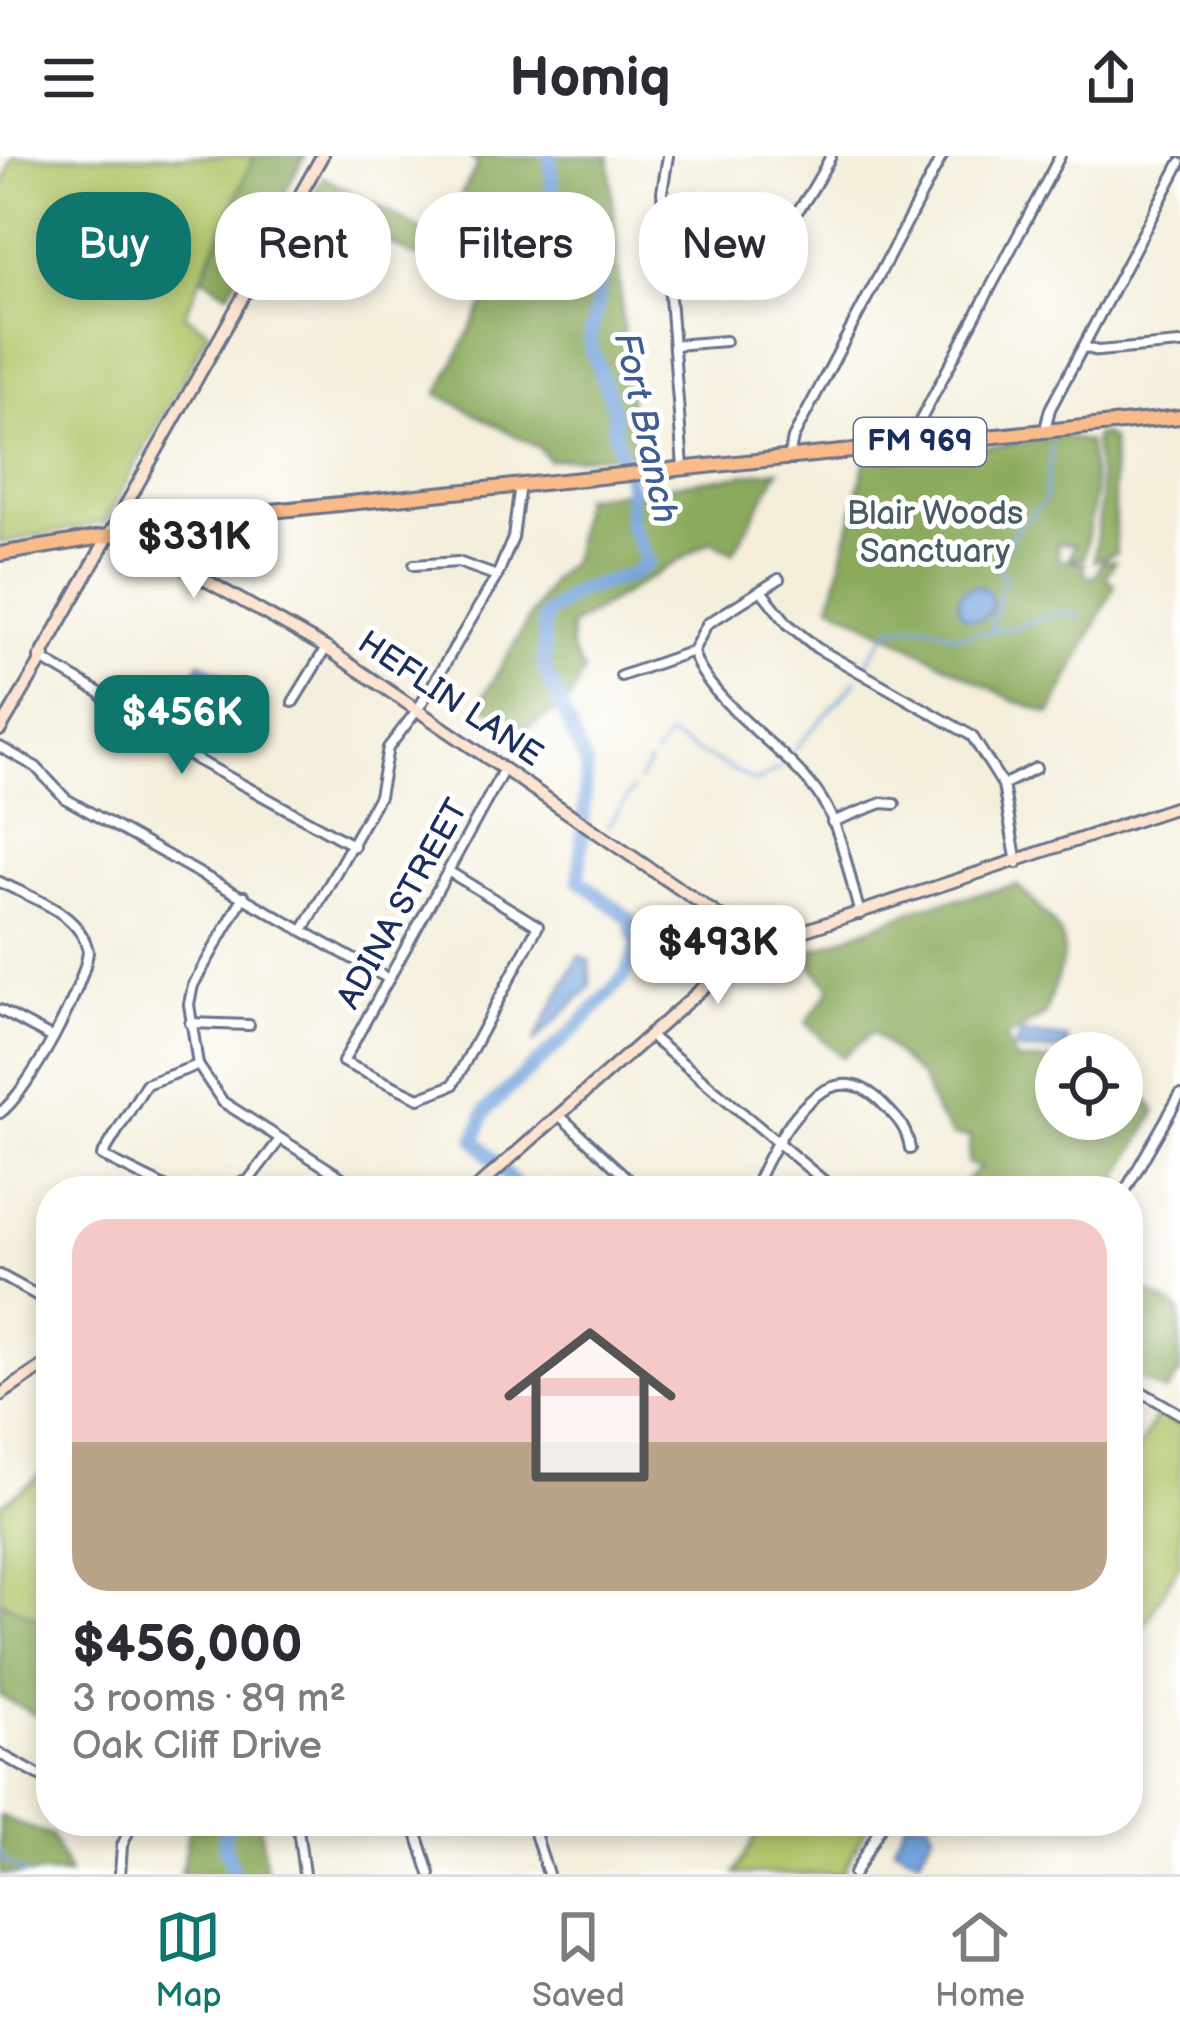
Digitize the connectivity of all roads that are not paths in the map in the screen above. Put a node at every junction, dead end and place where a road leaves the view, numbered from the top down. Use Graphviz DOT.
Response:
graph roads {
  1 [pos="322,156"];
  2 [pos="668,156"];
  3 [pos="831,156"];
  4 [pos="942,156"];
  5 [pos="1060,156"];
  6 [pos="1180,163"];
  7 [pos="662,192"];
  8 [pos="808,200"];
  9 [pos="671,300"];
  10 [pos="724,340"];
  11 [pos="1180,344"];
  12 [pos="674,345"];
  13 [pos="1083,347"];
  14 [pos="1180,417"];
  15 [pos="1045,429"];
  16 [pos="914,443"];
  17 [pos="790,457"];
  18 [pos="683,467"];
  19 [pos="520,484"];
  20 [pos="158,527"];
  21 [pos="110,533"];
  22 [pos="154,551"];
  23 [pos="0,554"];
  24 [pos="414,565"];
  25 [pos="497,576"];
  26 [pos="779,579"];
  27 [pos="762,592"];
  28 [pos="326,648"];
  29 [pos="693,651"];
  30 [pos="40,658"];
  31 [pos="621,676"];
  32 [pos="293,702"];
  33 [pos="418,709"];
  34 [pos="0,730"];
  35 [pos="0,747"];
  36 [pos="1036,768"];
  37 [pos="504,769"];
  38 [pos="1004,785"];
  39 [pos="895,804"];
  40 [pos="1180,806"];
  41 [pos="832,822"];
  42 [pos="354,846"];
  43 [pos="1017,865"];
  44 [pos="448,871"];
  45 [pos="0,882"];
  46 [pos="244,896"];
  47 [pos="860,914"];
  48 [pos="304,929"];
  49 [pos="745,934"];
  50 [pos="765,947"];
  51 [pos="742,959"];
  52 [pos="389,979"];
  53 [pos="0,1010"];
  54 [pos="190,1023"];
  55 [pos="249,1025"];
  56 [pos="650,1035"];
  57 [pos="51,1037"];
  58 [pos="199,1064"];
  59 [pos="1180,1095"];
  60 [pos="0,1114"];
  61 [pos="560,1115"];
  62 [pos="278,1142"];
  63 [pos="777,1142"];
  64 [pos="910,1149"];
  65 [pos="143,1176"];
  66 [pos="252,1176"];
  67 [pos="337,1176"];
  68 [pos="491,1176"];
  69 [pos="625,1176"];
  70 [pos="760,1176"];
  71 [pos="818,1176"];
  72 [pos="1134,1176"];
  73 [pos="0,1275"];
  74 [pos="36,1295"];
  75 [pos="36,1370"];
  76 [pos="1143,1393"];
  77 [pos="0,1395"];
  78 [pos="1180,1414"];
  79 [pos="0,1754"];
  80 [pos="36,1774"];
  81 [pos="126,1836"];
  82 [pos="299,1836"];
  83 [pos="418,1836"];
  84 [pos="536,1836"];
  85 [pos="876,1836"];
  86 [pos="120,1874"];
  87 [pos="304,1874"];
  88 [pos="430,1874"];
  89 [pos="548,1874"];
  90 [pos="854,1874"];
  1 -- 21 [label="street"];
  2 -- 7 [label="street"];
  3 -- 8 [label="street"];
  4 -- 17 [label="street"];
  5 -- 16 [label="street"];
  6 -- 13 [label="street"];
  9 -- 12 [label="street"];
  10 -- 12 [label="street"];
  11 -- 13 [label="street"];
  12 -- 18 [label="street"];
  13 -- 15 [label="street"];
  14 -- 15 [label="main road, FM 969"];
  15 -- 16 [label="main road, FM 969"];
  16 -- 17 [label="main road, FM 969"];
  17 -- 18 [label="main road, FM 969"];
  18 -- 19 [label="main road, FM 969"];
  19 -- 20 [label="main road, FM 969"];
  19 -- 25 [label="street"];
  20 -- 21 [label="main road, FM 969"];
  20 -- 22 [label="street"];
  21 -- 22 [label="street, HEFLIN LANE"];
  21 -- 23 [label="main road, FM 969"];
  21 -- 30 [label="street"];
  22 -- 28 [label="street, HEFLIN LANE"];
  24 -- 25 [label="street"];
  25 -- 33 [label="street"];
  26 -- 27 [label="street"];
  27 -- 29 [label="street"];
  27 -- 38 [label="street"];
  28 -- 32 [label="street"];
  28 -- 33 [label="street, HEFLIN LANE"];
  29 -- 31 [label="street"];
  29 -- 41 [label="street"];
  30 -- 34 [label="street"];
  30 -- 42 [label="street"];
  33 -- 37 [label="street, HEFLIN LANE"];
  33 -- 42 [label="street"];
  35 -- 46 [label="street"];
  36 -- 38 [label="street"];
  37 -- 44 [label="street, ADINA STREET"];
  37 -- 49 [label="street, HEFLIN LANE"];
  38 -- 43 [label="street"];
  39 -- 41 [label="street"];
  40 -- 43 [label="street"];
  41 -- 47 [label="street"];
  42 -- 48 [label="street"];
  43 -- 47 [label="street"];
  44 -- 52 [label="street, ADINA STREET"];
  44 -- 52 [label="street, ADINA STREET"];
  45 -- 57 [label="street"];
  46 -- 48 [label="street"];
  46 -- 54 [label="street"];
  47 -- 50 [label="street"];
  48 -- 52 [label="street"];
  49 -- 50 [label="street, HEFLIN LANE"];
  49 -- 51 [label="street"];
  50 -- 51 [label="street"];
  51 -- 56 [label="street"];
  53 -- 57 [label="street"];
  54 -- 55 [label="street"];
  54 -- 58 [label="street"];
  56 -- 61 [label="street"];
  56 -- 63 [label="street"];
  57 -- 60 [label="street"];
  58 -- 62 [label="street"];
  58 -- 65 [label="street"];
  59 -- 72 [label="street"];
  61 -- 68 [label="street"];
  61 -- 69 [label="street"];
  62 -- 66 [label="street"];
  62 -- 67 [label="street"];
  63 -- 64 [label="street"];
  63 -- 70 [label="street"];
  63 -- 71 [label="street"];
  73 -- 74 [label="street"];
  75 -- 77 [label="street"];
  76 -- 78 [label="street"];
  79 -- 80 [label="street"];
  81 -- 86 [label="street"];
  82 -- 87 [label="street"];
  83 -- 88 [label="street"];
  84 -- 89 [label="street"];
  85 -- 90 [label="street"];
}
